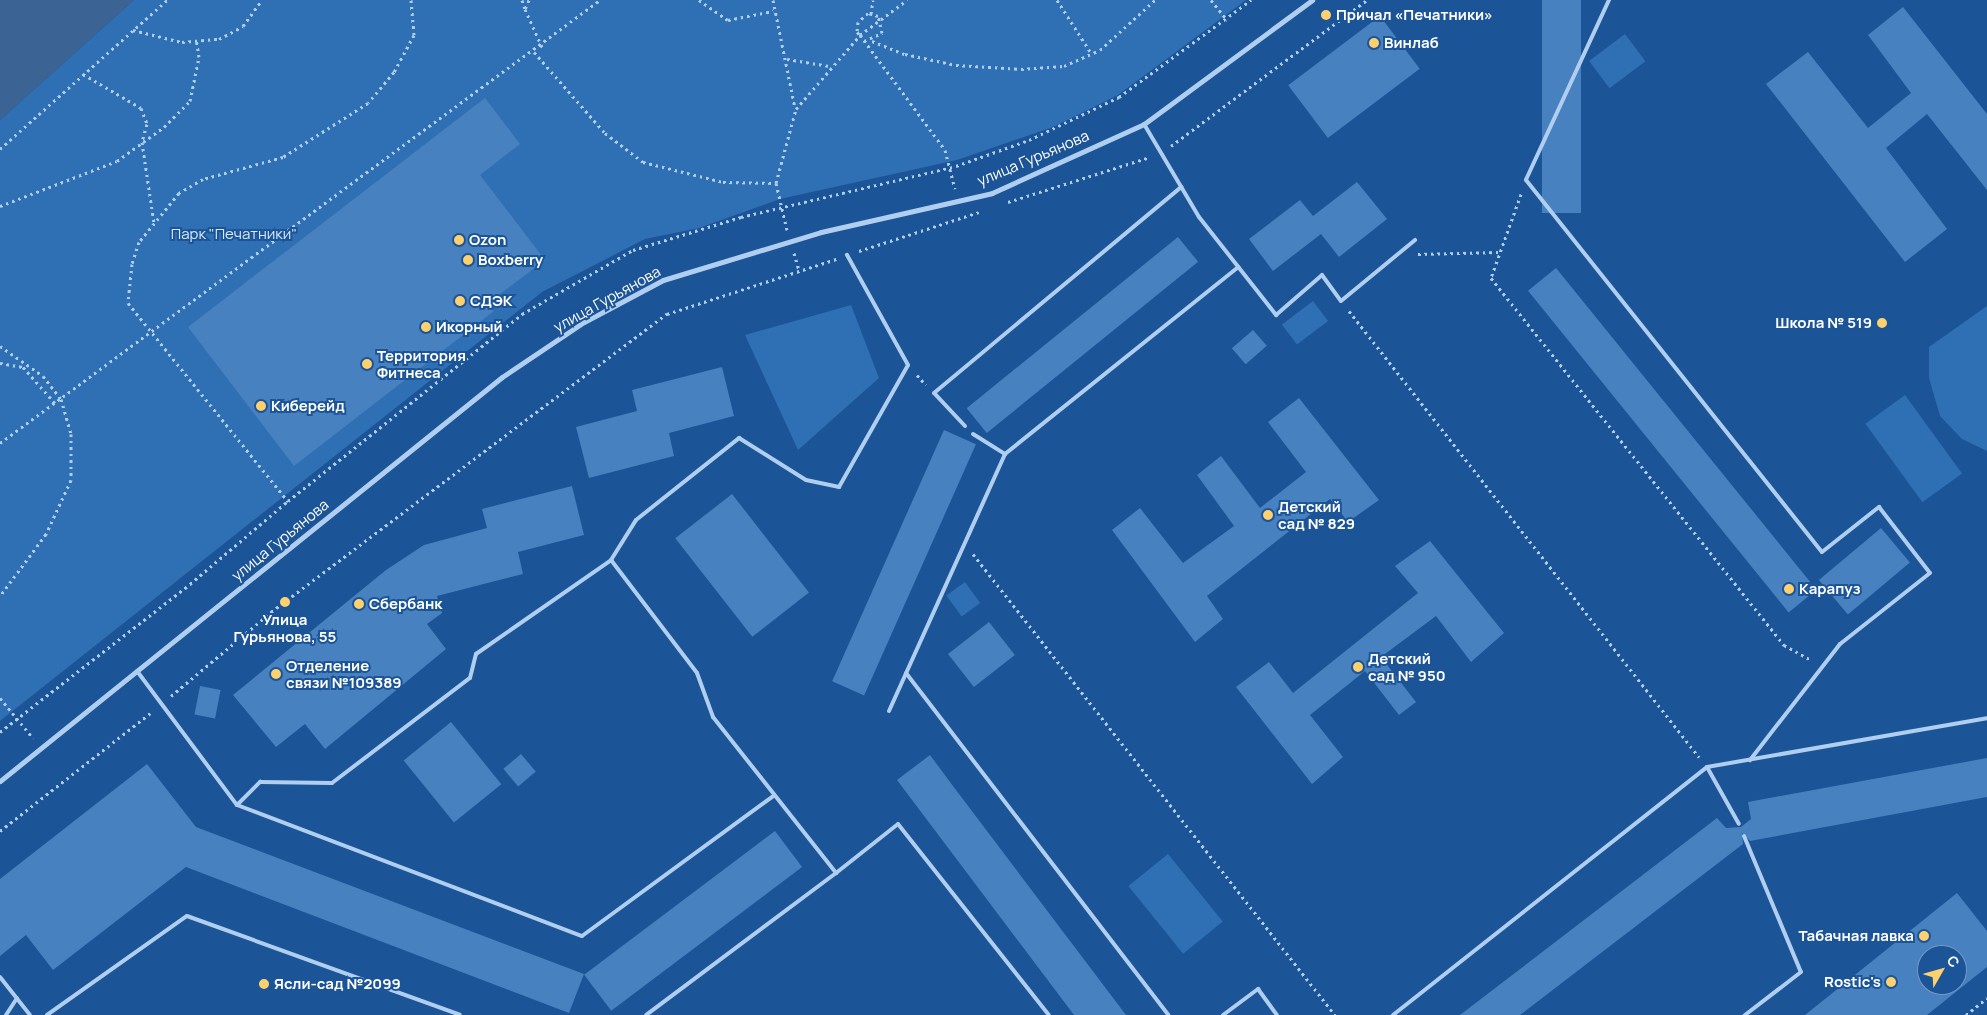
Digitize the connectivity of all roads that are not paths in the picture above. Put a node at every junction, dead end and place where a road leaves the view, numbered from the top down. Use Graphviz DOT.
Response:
graph roads {
  1 [pos="1312,0"];
  2 [pos="1610,0"];
  3 [pos="1144,124"];
  4 [pos="1181,187"];
  5 [pos="1415,240"];
  6 [pos="847,255"];
  7 [pos="1238,267"];
  8 [pos="965,426"];
  9 [pos="973,434"];
  10 [pos="1005,454"];
  11 [pos="611,560"];
  12 [pos="138,671"];
  13 [pos="906,673"];
  14 [pos="889,711"];
  15 [pos="1987,718"];
  16 [pos="1750,760"];
  17 [pos="1707,768"];
  18 [pos="0,781"];
  19 [pos="773,796"];
  20 [pos="238,805"];
  21 [pos="1738,824"];
  22 [pos="1744,836"];
  23 [pos="836,873"];
  24 [pos="0,977"];
  25 [pos="16,998"];
  26 [pos="6,1015"];
  27 [pos="30,1015"];
  28 [pos="47,1015"];
  29 [pos="460,1015"];
  30 [pos="646,1015"];
  31 [pos="1049,1015"];
  32 [pos="1168,1015"];
  33 [pos="1223,1015"];
  34 [pos="1277,1015"];
  35 [pos="1393,1015"];
  36 [pos="1745,1015"];
  1 -- 3 [label="street, улица Гурьянова"];
  2 -- 16 [label="lane"];
  3 -- 4 [label="lane"];
  3 -- 12 [label="street, улица Гурьянова"];
  4 -- 7 [label="lane"];
  4 -- 8 [label="lane"];
  5 -- 7 [label="lane"];
  6 -- 11 [label="lane"];
  7 -- 10 [label="lane"];
  9 -- 10 [label="lane"];
  10 -- 13 [label="lane"];
  11 -- 19 [label="lane"];
  11 -- 20 [label="lane"];
  12 -- 18 [label="street, улица Гурьянова"];
  12 -- 20 [label="lane"];
  13 -- 14 [label="lane"];
  13 -- 32 [label="lane"];
  15 -- 16 [label="lane"];
  16 -- 17 [label="lane"];
  17 -- 21 [label="lane"];
  17 -- 35 [label="lane"];
  19 -- 20 [label="lane"];
  19 -- 23 [label="lane"];
  22 -- 36 [label="lane"];
  23 -- 30 [label="lane"];
  23 -- 31 [label="lane"];
  24 -- 25 [label="lane"];
  25 -- 26 [label="lane"];
  25 -- 27 [label="lane"];
  28 -- 29 [label="lane"];
  33 -- 34 [label="lane"];
}
